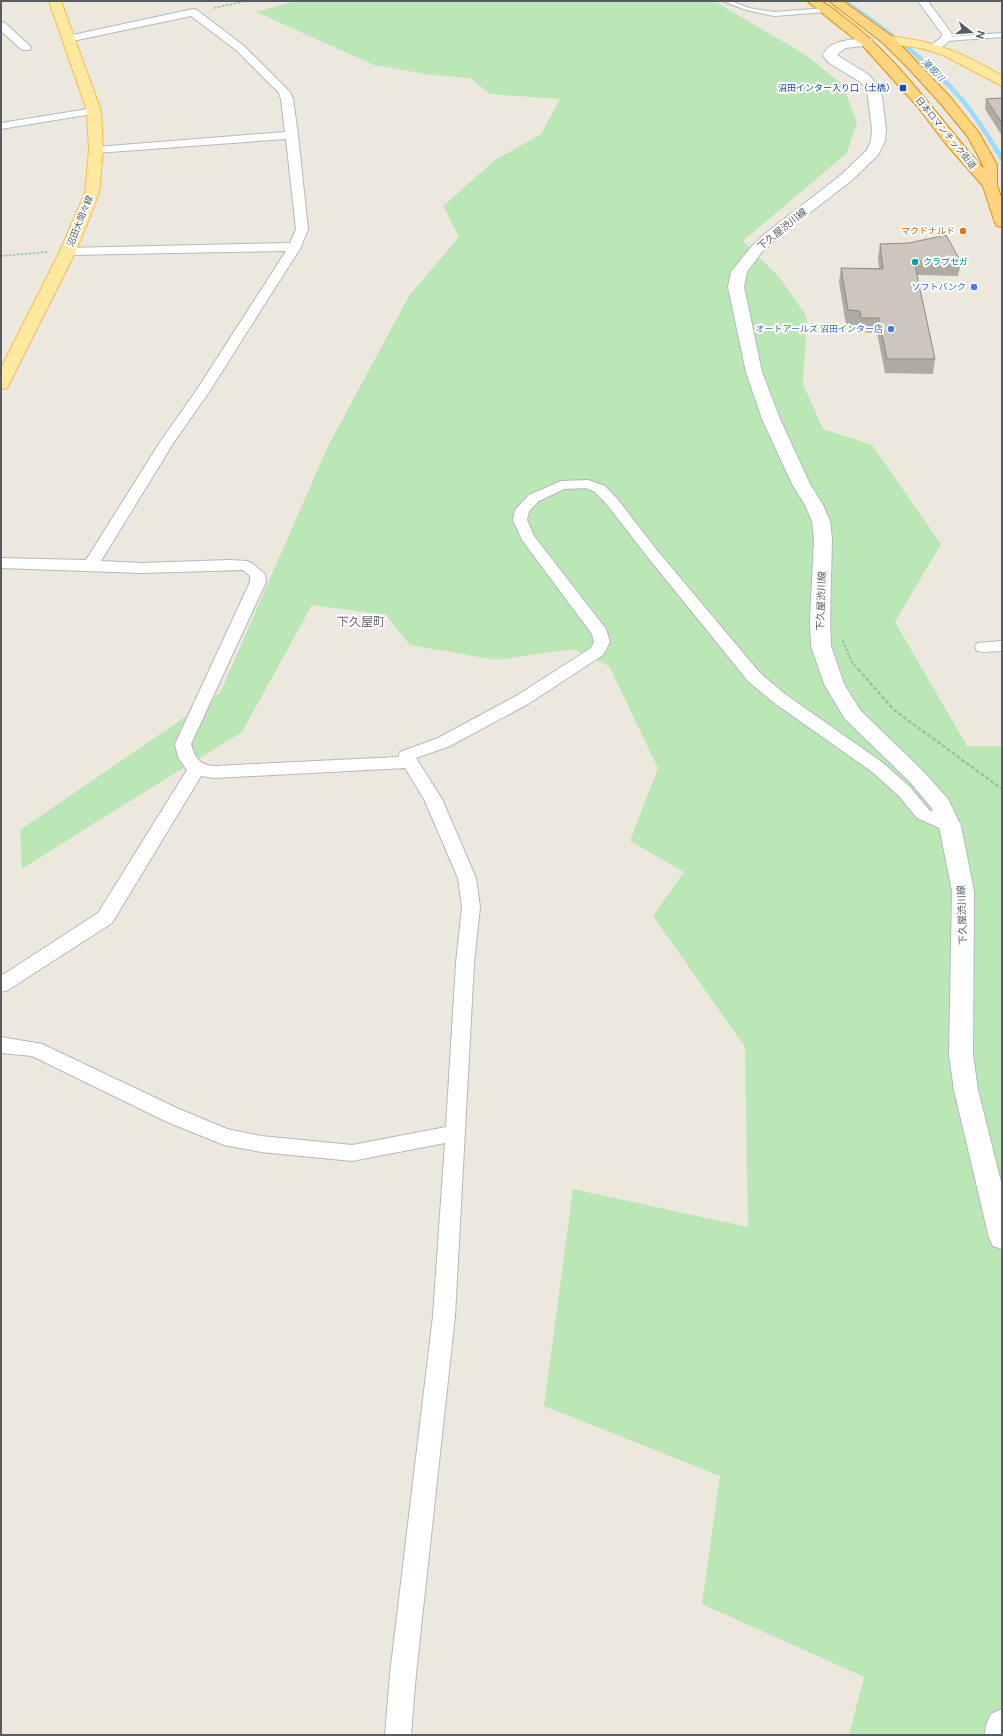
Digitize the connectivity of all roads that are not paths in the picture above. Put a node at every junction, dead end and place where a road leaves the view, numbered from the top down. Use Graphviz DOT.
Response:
graph roads {
  1 [pos="55,1"];
  2 [pos="726,1"];
  3 [pos="813,1"];
  4 [pos="835,1"];
  5 [pos="923,1"];
  6 [pos="826,10"];
  7 [pos="1,25"];
  8 [pos="1002,35"];
  9 [pos="68,38"];
  10 [pos="946,39"];
  11 [pos="888,40"];
  12 [pos="867,42"];
  13 [pos="933,46"];
  14 [pos="26,48"];
  15 [pos="1002,82"];
  16 [pos="94,111"];
  17 [pos="1,126"];
  18 [pos="292,135"];
  19 [pos="96,150"];
  20 [pos="990,184"];
  21 [pos="1002,223"];
  22 [pos="295,247"];
  23 [pos="68,250"];
  24 [pos="1,384"];
  25 [pos="1,563"];
  26 [pos="91,564"];
  27 [pos="1002,646"];
  28 [pos="983,647"];
  29 [pos="410,762"];
  30 [pos="196,769"];
  31 [pos="950,826"];
  32 [pos="1,985"];
  33 [pos="1,1045"];
  34 [pos="456,1133"];
  35 [pos="1002,1238"];
  36 [pos="1002,1725"];
  37 [pos="398,1735"];
  38 [pos="1001,1735"];
  1 -- 9 [label="main road, 沼田大間々線"];
  2 -- 6 [label="lane"];
  3 -- 6 [label="highway, 日本ロマンチック街道"];
  4 -- 11 [label="highway, 日本ロマンチック街道"];
  5 -- 10 [label="street"];
  6 -- 12 [label="highway, 日本ロマンチック街道"];
  7 -- 14 [label="street"];
  8 -- 10 [label="lane"];
  9 -- 16 [label="main road, 沼田大間々線"];
  9 -- 18 [label="street"];
  10 -- 13 [label="street"];
  11 -- 12 [label="highway"];
  11 -- 13 [label="main road"];
  11 -- 20 [label="highway, 日本ロマンチック街道"];
  12 -- 20 [label="highway, 日本ロマンチック街道"];
  12 -- 31 [label="main road, 下久屋渋川線"];
  13 -- 15 [label="main road"];
  16 -- 17 [label="street"];
  16 -- 19 [label="main road, 沼田大間々線"];
  18 -- 19 [label="street"];
  18 -- 22 [label="street"];
  19 -- 23 [label="main road, 沼田大間々線"];
  20 -- 21 [label="highway, 日本ロマンチック街道"];
  22 -- 23 [label="street"];
  22 -- 26 [label="street"];
  23 -- 24 [label="main road, 沼田大間々線"];
  25 -- 26 [label="street"];
  26 -- 30 [label="street"];
  27 -- 28 [label="street"];
  29 -- 30 [label="street"];
  29 -- 31 [label="street"];
  29 -- 34 [label="street"];
  30 -- 32 [label="street"];
  31 -- 35 [label="main road, 下久屋渋川線"];
  33 -- 34 [label="street"];
  34 -- 37 [label="street"];
  36 -- 38 [label="main road"];
}
